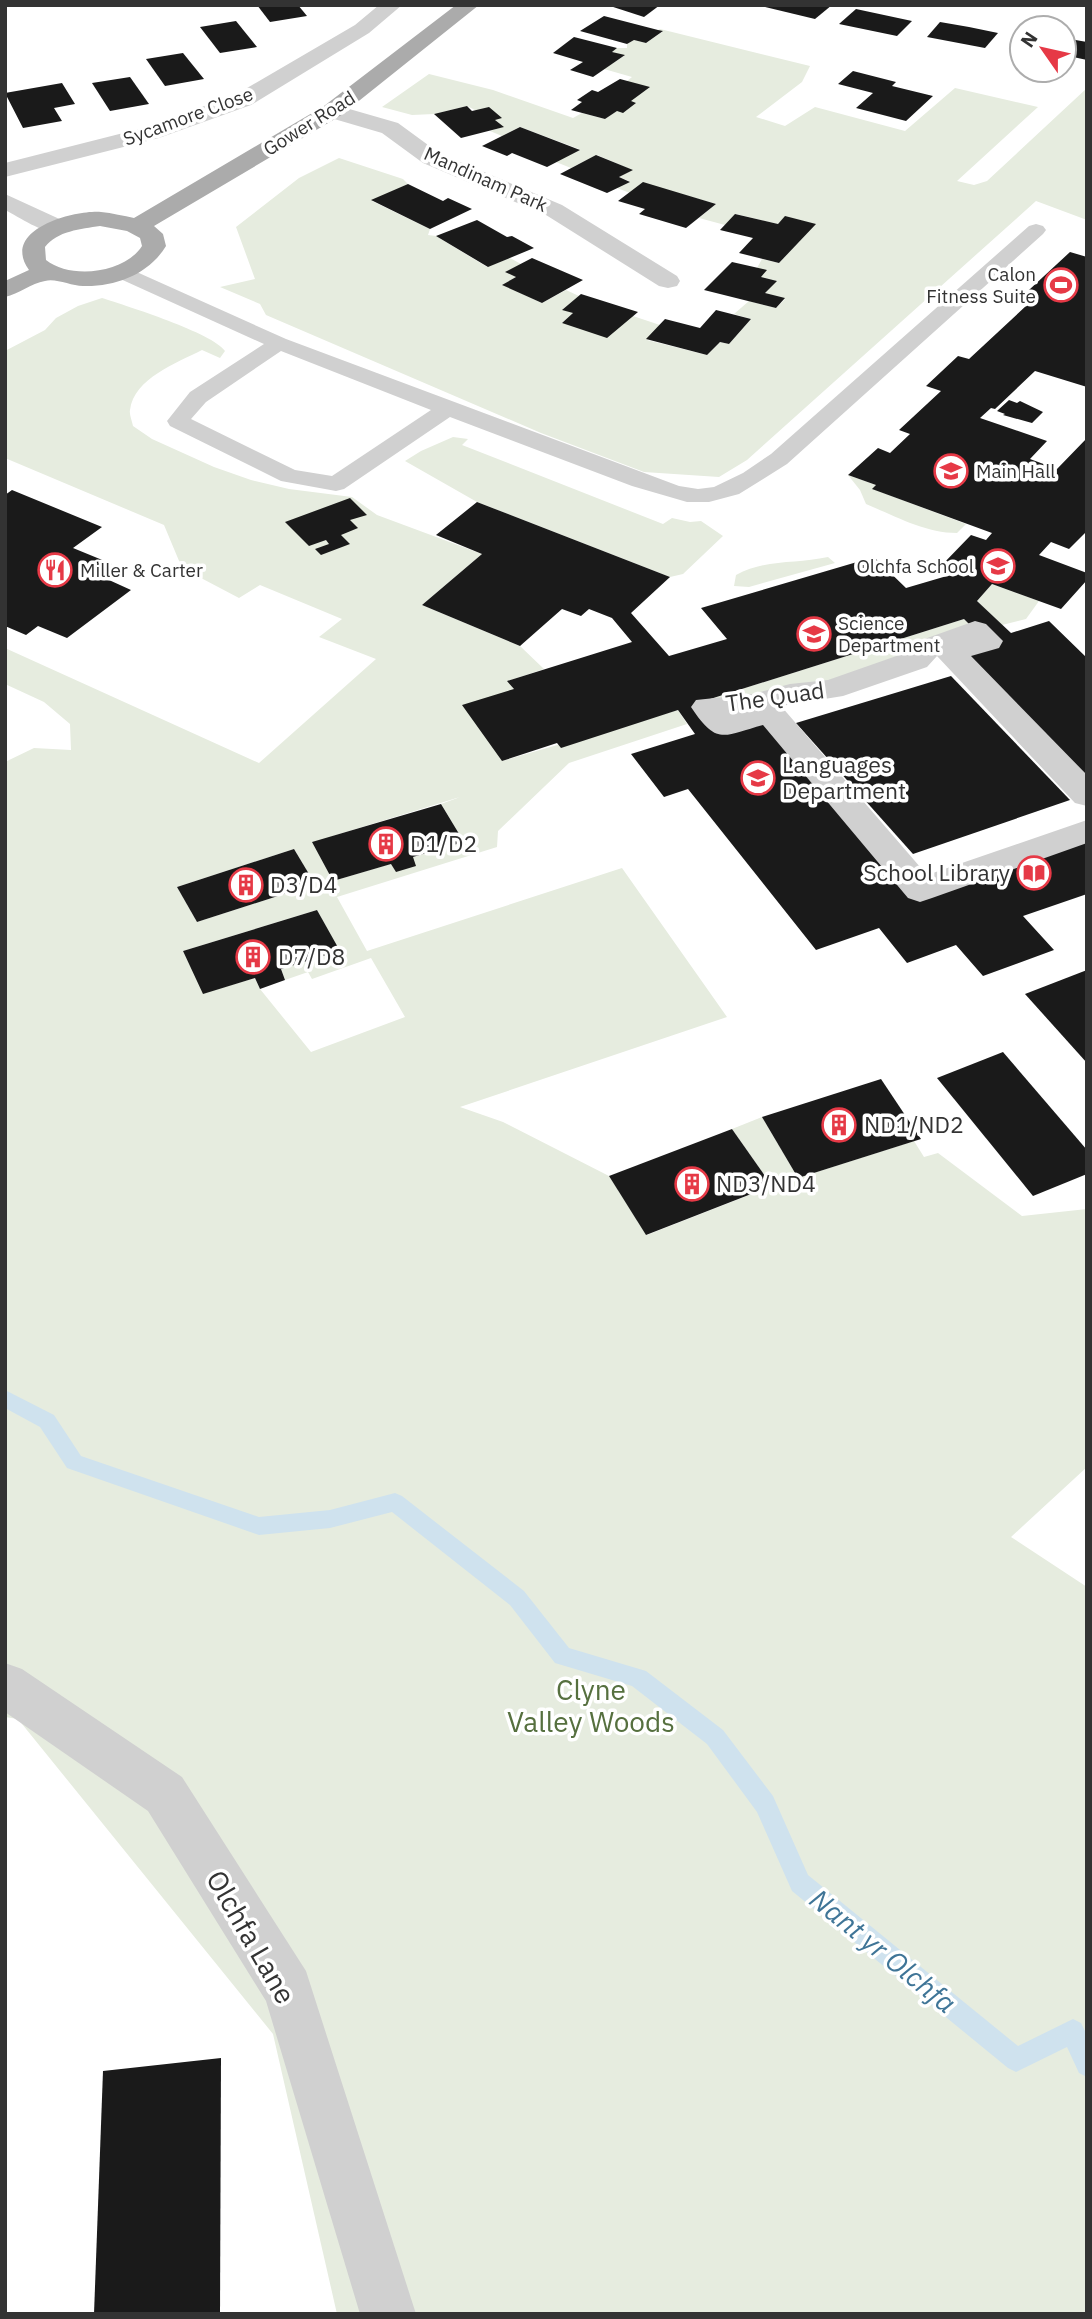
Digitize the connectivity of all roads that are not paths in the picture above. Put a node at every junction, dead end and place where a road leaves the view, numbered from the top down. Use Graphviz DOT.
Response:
graph roads {
  1 [pos="392,5"];
  2 [pos="469,5"];
  3 [pos="332,111"];
  4 [pos="5,170"];
  5 [pos="5,201"];
  6 [pos="139,225"];
  7 [pos="58,227"];
  8 [pos="1036,230"];
  9 [pos="659,251"];
  10 [pos="636,260"];
  11 [pos="46,271"];
  12 [pos="123,273"];
  13 [pos="668,281"];
  14 [pos="5,290"];
  15 [pos="279,343"];
  16 [pos="446,410"];
  17 [pos="1087,795"];
  18 [pos="1087,831"];
  19 [pos="5,1685"];
  20 [pos="388,2314"];
  1 -- 4 [label="street, Sycamore Close"];
  2 -- 3 [label="main road, Gower Road"];
  3 -- 6 [label="main road, Gower Road"];
  3 -- 10 [label="street, Mandinam Park"];
  5 -- 7 [label="street"];
  6 -- 7 [label="main road"];
  6 -- 12 [label="main road"];
  7 -- 11 [label="main road"];
  8 -- 16 [label="lane"];
  9 -- 10 [label="street"];
  10 -- 13 [label="street, Mandinam Park"];
  11 -- 12 [label="main road"];
  11 -- 14 [label="main road"];
  12 -- 15 [label="lane"];
  15 -- 16 [label="lane"];
  15 -- 16 [label="lane"];
  17 -- 18 [label="street, The Quad"];
  19 -- 20 [label="street, Olchfa Lane"];
}
